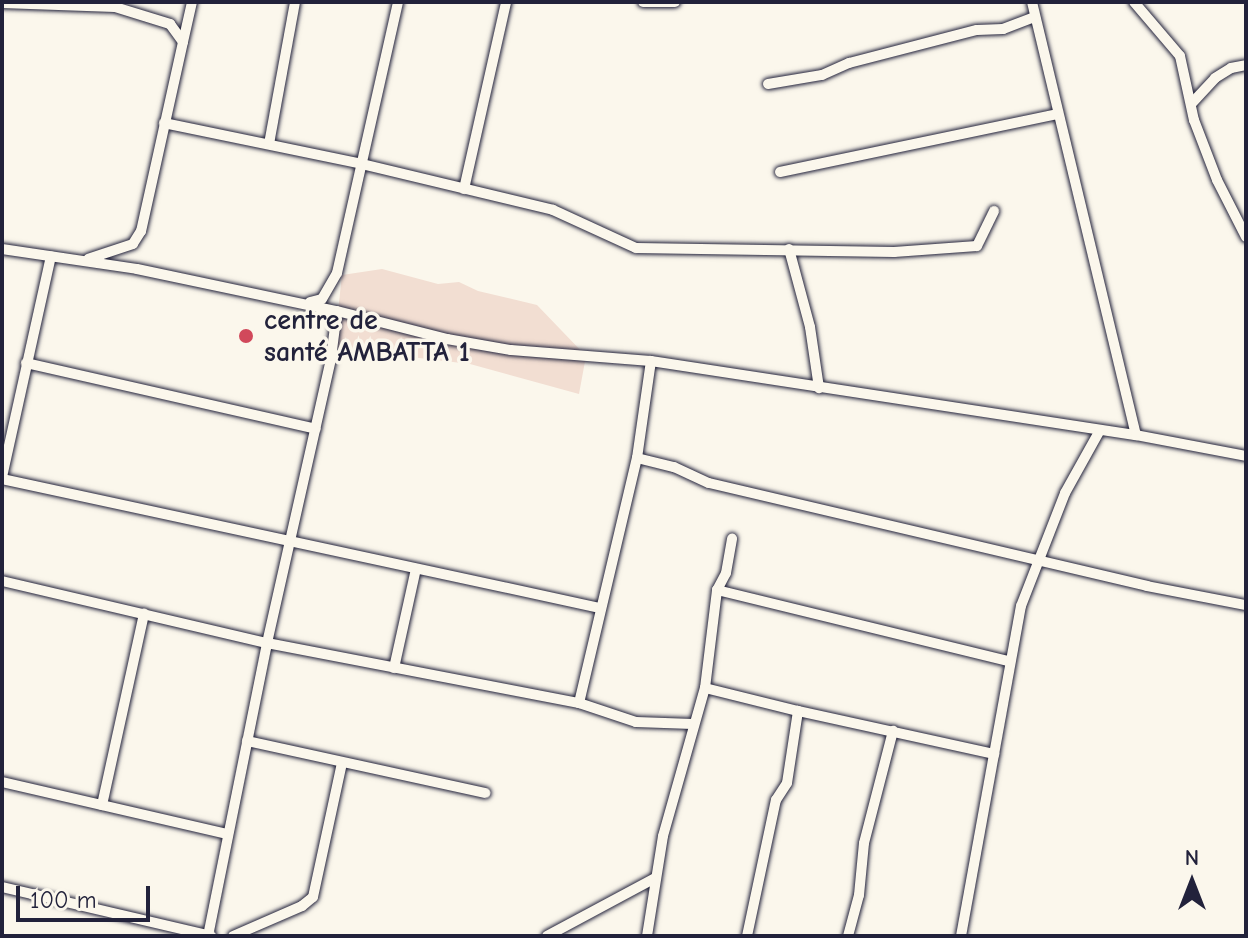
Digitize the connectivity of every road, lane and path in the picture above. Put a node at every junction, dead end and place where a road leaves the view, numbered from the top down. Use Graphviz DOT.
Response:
graph roads {
  1 [pos="192,2"];
  2 [pos="295,2"];
  3 [pos="398,2"];
  4 [pos="506,2"];
  5 [pos="643,2"];
  6 [pos="675,2"];
  7 [pos="1032,2"];
  8 [pos="1134,2"];
  9 [pos="2,3"];
  10 [pos="1035,17"];
  11 [pos="183,42"];
  12 [pos="1246,65"];
  13 [pos="768,84"];
  14 [pos="1192,103"];
  15 [pos="1057,114"];
  16 [pos="164,123"];
  17 [pos="269,144"];
  18 [pos="362,164"];
  19 [pos="780,172"];
  20 [pos="464,189"];
  21 [pos="994,211"];
  22 [pos="1246,237"];
  23 [pos="2,249"];
  24 [pos="789,249"];
  25 [pos="51,256"];
  26 [pos="82,261"];
  27 [pos="296,302"];
  28 [pos="337,311"];
  29 [pos="651,361"];
  30 [pos="26,363"];
  31 [pos="819,388"];
  32 [pos="316,429"];
  33 [pos="1100,430"];
  34 [pos="1136,435"];
  35 [pos="1246,456"];
  36 [pos="637,458"];
  37 [pos="2,478"];
  38 [pos="732,539"];
  39 [pos="290,542"];
  40 [pos="1036,560"];
  41 [pos="416,569"];
  42 [pos="2,581"];
  43 [pos="717,590"];
  44 [pos="1246,605"];
  45 [pos="600,608"];
  46 [pos="144,614"];
  47 [pos="267,643"];
  48 [pos="1008,661"];
  49 [pos="394,668"];
  50 [pos="705,688"];
  51 [pos="579,703"];
  52 [pos="798,711"];
  53 [pos="693,724"];
  54 [pos="893,731"];
  55 [pos="247,741"];
  56 [pos="994,754"];
  57 [pos="342,763"];
  58 [pos="2,782"];
  59 [pos="485,793"];
  60 [pos="102,805"];
  61 [pos="227,834"];
  62 [pos="655,878"];
  63 [pos="2,887"];
  64 [pos="209,935"];
  65 [pos="233,936"];
  66 [pos="547,936"];
  67 [pos="647,936"];
  68 [pos="747,936"];
  69 [pos="848,936"];
  70 [pos="961,936"];
  1 -- 11 [label="street"];
  2 -- 17 [label="street"];
  3 -- 18 [label="street"];
  4 -- 20 [label="street"];
  5 -- 6 [label="street"];
  7 -- 10 [label="street"];
  8 -- 14 [label="street"];
  9 -- 11 [label="street"];
  10 -- 13 [label="street"];
  10 -- 15 [label="street"];
  11 -- 16 [label="street"];
  12 -- 14 [label="street"];
  14 -- 22 [label="street"];
  15 -- 19 [label="street"];
  15 -- 34 [label="street"];
  16 -- 17 [label="street"];
  16 -- 26 [label="street"];
  17 -- 18 [label="street"];
  18 -- 20 [label="street"];
  18 -- 27 [label="street"];
  20 -- 24 [label="street"];
  21 -- 24 [label="street"];
  23 -- 25 [label="street"];
  24 -- 31 [label="street"];
  25 -- 26 [label="street"];
  25 -- 30 [label="street"];
  26 -- 27 [label="street"];
  27 -- 28 [label="street"];
  28 -- 29 [label="street"];
  28 -- 32 [label="street"];
  29 -- 31 [label="street"];
  29 -- 36 [label="street"];
  30 -- 32 [label="street"];
  30 -- 37 [label="street"];
  31 -- 33 [label="street"];
  32 -- 39 [label="street"];
  33 -- 34 [label="street"];
  33 -- 40 [label="street"];
  34 -- 35 [label="street"];
  36 -- 40 [label="street"];
  36 -- 45 [label="street"];
  37 -- 39 [label="street"];
  38 -- 43 [label="street"];
  39 -- 41 [label="street"];
  39 -- 47 [label="street"];
  40 -- 44 [label="street"];
  40 -- 48 [label="street"];
  41 -- 45 [label="street"];
  41 -- 49 [label="street"];
  42 -- 46 [label="street"];
  43 -- 48 [label="street"];
  43 -- 50 [label="street"];
  45 -- 51 [label="street"];
  46 -- 47 [label="street"];
  46 -- 60 [label="street"];
  47 -- 49 [label="street"];
  47 -- 55 [label="street"];
  48 -- 56 [label="street"];
  49 -- 51 [label="street"];
  50 -- 52 [label="street"];
  50 -- 53 [label="street"];
  51 -- 53 [label="street"];
  52 -- 54 [label="street"];
  52 -- 68 [label="street"];
  53 -- 62 [label="street"];
  54 -- 56 [label="street"];
  54 -- 69 [label="street"];
  55 -- 57 [label="street"];
  55 -- 61 [label="street"];
  56 -- 70 [label="street"];
  57 -- 59 [label="street"];
  57 -- 65 [label="street"];
  58 -- 60 [label="street"];
  60 -- 61 [label="street"];
  61 -- 64 [label="street"];
  62 -- 66 [label="street"];
  62 -- 67 [label="street"];
  63 -- 64 [label="street"];
}
